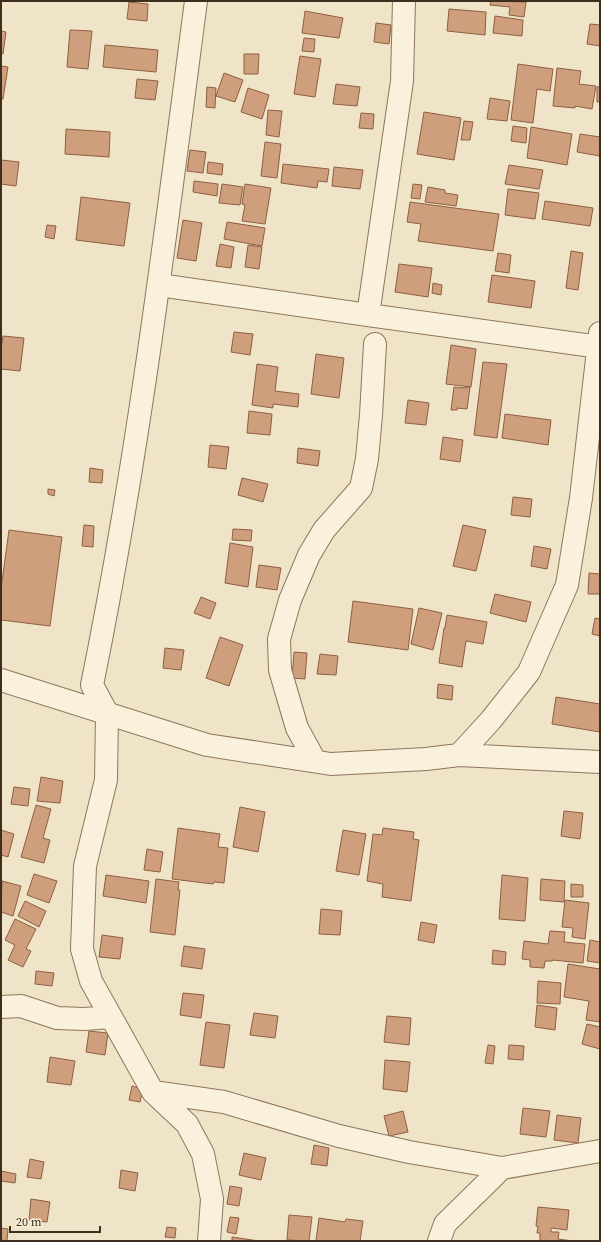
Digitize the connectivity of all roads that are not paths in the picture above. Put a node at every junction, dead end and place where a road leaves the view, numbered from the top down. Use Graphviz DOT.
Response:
graph roads {
  1 [pos="196,1"];
  2 [pos="404,1"];
  3 [pos="159,285"];
  4 [pos="368,315"];
  5 [pos="600,333"];
  6 [pos="375,344"];
  7 [pos="600,347"];
  8 [pos="1,680"];
  9 [pos="107,713"];
  10 [pos="459,755"];
  11 [pos="315,762"];
  12 [pos="600,762"];
  13 [pos="1,1007"];
  14 [pos="111,1017"];
  15 [pos="153,1092"];
  16 [pos="600,1151"];
  17 [pos="502,1168"];
  18 [pos="209,1241"];
  19 [pos="439,1241"];
  1 -- 3 [label="street"];
  2 -- 4 [label="street"];
  3 -- 4 [label="street"];
  3 -- 9 [label="street"];
  4 -- 7 [label="street"];
  5 -- 10 [label="street"];
  6 -- 11 [label="street"];
  8 -- 9 [label="street"];
  9 -- 11 [label="street"];
  9 -- 14 [label="street"];
  10 -- 11 [label="street"];
  10 -- 12 [label="street"];
  13 -- 14 [label="street"];
  14 -- 15 [label="street"];
  15 -- 17 [label="street"];
  15 -- 18 [label="street"];
  16 -- 17 [label="street"];
  17 -- 19 [label="street"];
}
